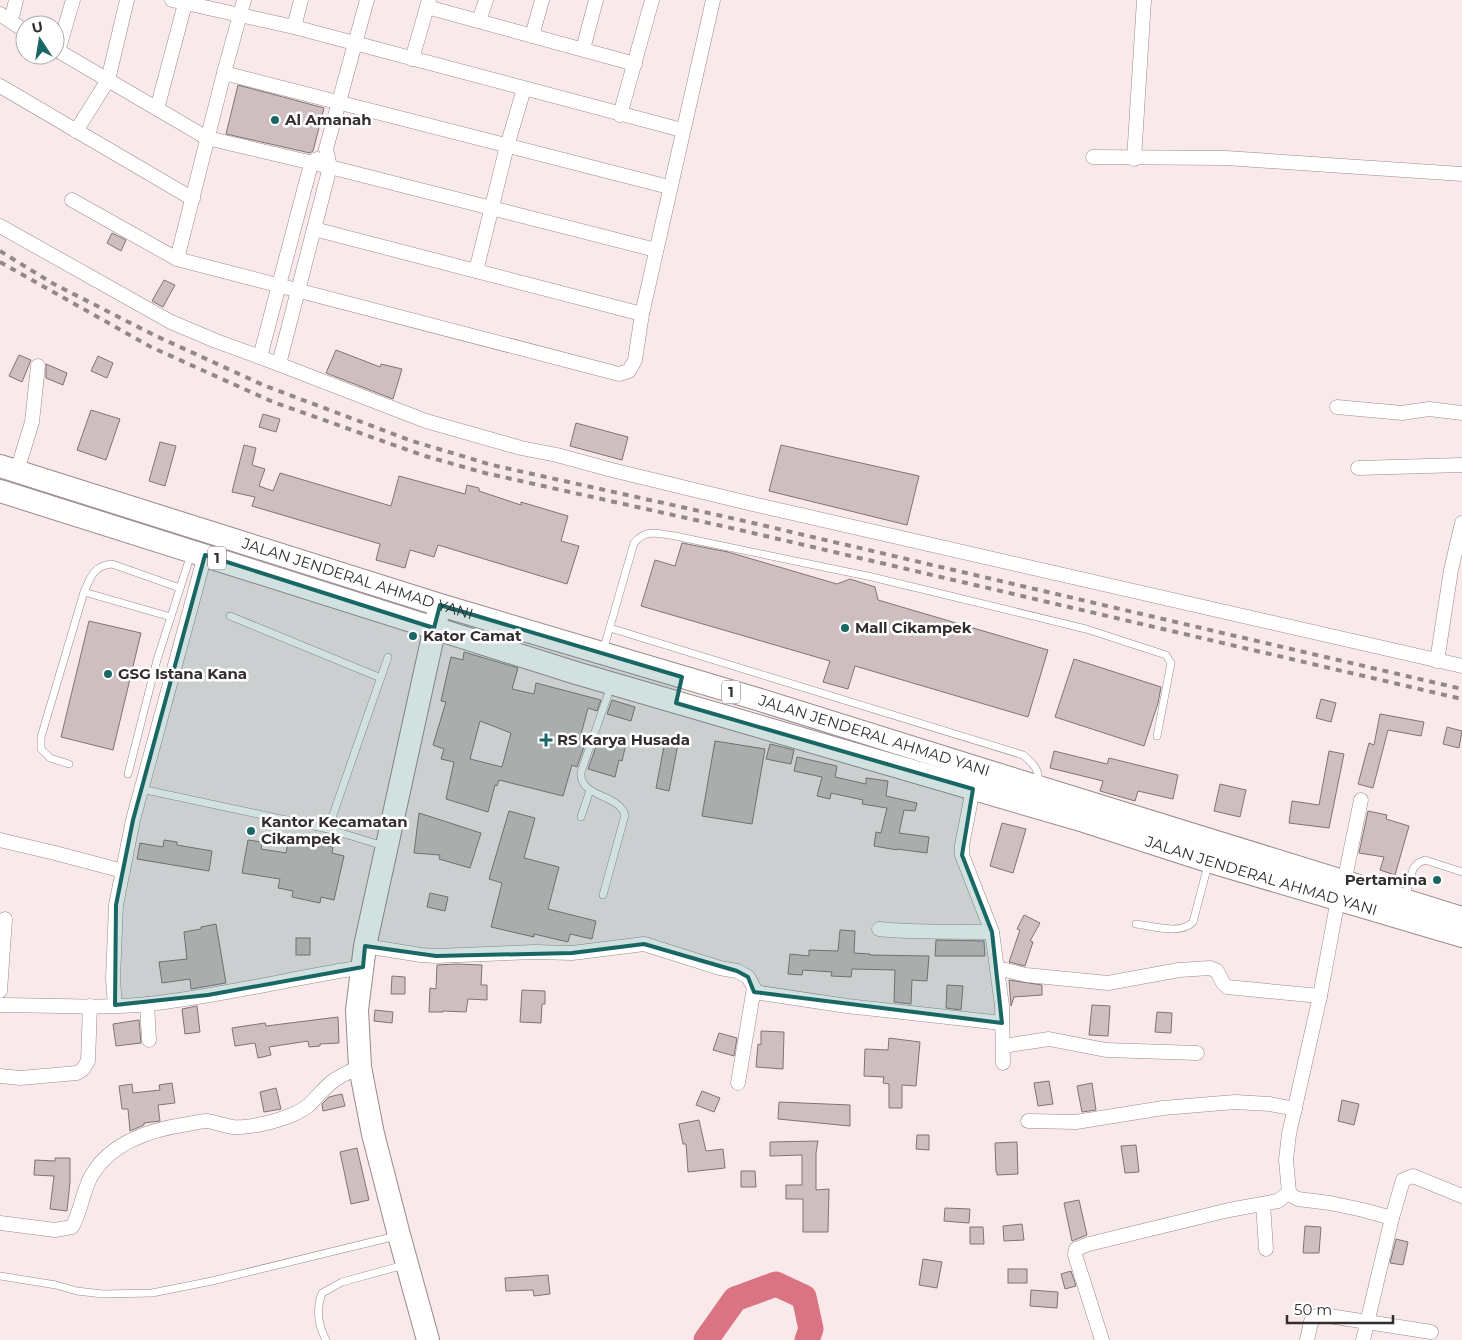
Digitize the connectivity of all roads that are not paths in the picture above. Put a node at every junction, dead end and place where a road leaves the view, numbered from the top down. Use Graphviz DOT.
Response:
graph roads {
  1 [pos="16,0"];
  2 [pos="73,0"];
  3 [pos="127,0"];
  4 [pos="244,0"];
  5 [pos="301,0"];
  6 [pos="367,0"];
  7 [pos="486,0"];
  8 [pos="542,0"];
  9 [pos="596,0"];
  10 [pos="652,0"];
  11 [pos="713,0"];
  12 [pos="1144,0"];
  13 [pos="181,1"];
  14 [pos="428,4"];
  15 [pos="240,14"];
  16 [pos="4,17"];
  17 [pos="480,22"];
  18 [pos="15,24"];
  19 [pos="65,25"];
  20 [pos="294,27"];
  21 [pos="532,36"];
  22 [pos="355,44"];
  23 [pos="583,50"];
  24 [pos="65,55"];
  25 [pos="412,59"];
  26 [pos="635,64"];
  27 [pos="224,74"];
  28 [pos="108,80"];
  29 [pos="0,86"];
  30 [pos="524,89"];
  31 [pos="338,102"];
  32 [pos="156,109"];
  33 [pos="620,115"];
  34 [pos="76,130"];
  35 [pos="682,130"];
  36 [pos="207,138"];
  37 [pos="507,146"];
  38 [pos="326,149"];
  39 [pos="1093,157"];
  40 [pos="1134,158"];
  41 [pos="311,164"];
  42 [pos="330,167"];
  43 [pos="1462,174"];
  44 [pos="669,187"];
  45 [pos="193,199"];
  46 [pos="72,200"];
  47 [pos="491,208"];
  48 [pos="0,226"];
  49 [pos="314,230"];
  50 [pos="656,250"];
  51 [pos="177,259"];
  52 [pos="476,271"];
  53 [pos="279,285"];
  54 [pos="298,290"];
  55 [pos="642,314"];
  56 [pos="260,357"];
  57 [pos="280,364"];
  58 [pos="38,366"];
  59 [pos="1337,407"];
  60 [pos="1462,413"];
  61 [pos="1462,465"];
  62 [pos="1358,468"];
  63 [pos="9,469"];
  64 [pos="0,491"];
  65 [pos="1462,523"];
  66 [pos="199,553"];
  67 [pos="1457,571"];
  68 [pos="180,588"];
  69 [pos="84,592"];
  70 [pos="440,604"];
  71 [pos="230,616"];
  72 [pos="171,617"];
  73 [pos="434,628"];
  74 [pos="610,628"];
  75 [pos="603,653"];
  76 [pos="388,657"];
  77 [pos="1437,661"];
  78 [pos="1462,666"];
  79 [pos="682,677"];
  80 [pos="381,678"];
  81 [pos="612,684"];
  82 [pos="676,703"];
  83 [pos="1157,736"];
  84 [pos="69,764"];
  85 [pos="128,774"];
  86 [pos="1038,786"];
  87 [pos="141,789"];
  88 [pos="973,789"];
  89 [pos="590,790"];
  90 [pos="1361,800"];
  91 [pos="581,817"];
  92 [pos="328,829"];
  93 [pos="0,840"];
  94 [pos="388,847"];
  95 [pos="1208,861"];
  96 [pos="122,871"];
  97 [pos="1462,872"];
  98 [pos="1341,891"];
  99 [pos="603,895"];
  100 [pos="1404,901"];
  101 [pos="5,919"];
  102 [pos="1461,920"];
  103 [pos="1136,924"];
  104 [pos="879,929"];
  105 [pos="992,932"];
  106 [pos="364,956"];
  107 [pos="996,968"];
  108 [pos="0,991"];
  109 [pos="754,992"];
  110 [pos="1320,996"];
  111 [pos="0,1004"];
  112 [pos="147,1004"];
  113 [pos="115,1005"];
  114 [pos="90,1006"];
  115 [pos="1002,1023"];
  116 [pos="149,1040"];
  117 [pos="1003,1046"];
  118 [pos="1197,1053"];
  119 [pos="1003,1063"];
  120 [pos="360,1067"];
  121 [pos="0,1076"];
  122 [pos="738,1083"];
  123 [pos="1295,1109"];
  124 [pos="1028,1121"];
  125 [pos="1289,1192"];
  126 [pos="1462,1196"];
  127 [pos="1263,1204"];
  128 [pos="1392,1218"];
  129 [pos="0,1223"];
  130 [pos="399,1235"];
  131 [pos="1266,1250"];
  132 [pos="407,1264"];
  133 [pos="0,1276"];
  134 [pos="1368,1322"];
  135 [pos="1431,1332"];
  136 [pos="326,1340"];
  137 [pos="428,1340"];
  138 [pos="1102,1340"];
  139 [pos="1307,1340"];
  140 [pos="1363,1340"];
  1 -- 16 [label="street"];
  2 -- 19 [label="street"];
  3 -- 28 [label="street"];
  4 -- 15 [label="street"];
  5 -- 20 [label="street"];
  6 -- 22 [label="street"];
  7 -- 17 [label="street"];
  8 -- 21 [label="street"];
  9 -- 23 [label="street"];
  10 -- 26 [label="street"];
  11 -- 35 [label="street"];
  12 -- 40 [label="street"];
  13 -- 15 [label="street"];
  13 -- 32 [label="street"];
  14 -- 17 [label="street"];
  14 -- 25 [label="street"];
  15 -- 20 [label="street"];
  15 -- 27 [label="street"];
  16 -- 18 [label="street"];
  17 -- 21 [label="street"];
  20 -- 22 [label="street"];
  21 -- 23 [label="street"];
  22 -- 25 [label="street"];
  22 -- 31 [label="street"];
  23 -- 26 [label="street"];
  24 -- 28 [label="street"];
  25 -- 30 [label="street"];
  26 -- 33 [label="street"];
  27 -- 31 [label="street"];
  27 -- 36 [label="street"];
  28 -- 32 [label="street"];
  28 -- 34 [label="street"];
  29 -- 34 [label="street"];
  30 -- 33 [label="street"];
  30 -- 37 [label="street"];
  31 -- 37 [label="street"];
  31 -- 38 [label="street"];
  32 -- 36 [label="street"];
  33 -- 35 [label="street"];
  34 -- 45 [label="street"];
  35 -- 44 [label="street"];
  36 -- 41 [label="street"];
  36 -- 45 [label="street"];
  37 -- 44 [label="street"];
  37 -- 47 [label="street"];
  38 -- 41 [label="street"];
  38 -- 42 [label="street"];
  39 -- 40 [label="street"];
  40 -- 43 [label="street"];
  41 -- 42 [label="street"];
  41 -- 53 [label="street"];
  42 -- 47 [label="street"];
  42 -- 49 [label="street"];
  44 -- 50 [label="street"];
  45 -- 51 [label="street"];
  46 -- 51 [label="street"];
  47 -- 50 [label="street"];
  47 -- 52 [label="street"];
  48 -- 56 [label="street"];
  49 -- 52 [label="street"];
  49 -- 54 [label="street"];
  50 -- 55 [label="street"];
  51 -- 53 [label="street"];
  52 -- 55 [label="street"];
  53 -- 54 [label="street"];
  53 -- 56 [label="street"];
  54 -- 55 [label="street"];
  54 -- 57 [label="street"];
  56 -- 57 [label="street"];
  57 -- 77 [label="street"];
  58 -- 63 [label="street"];
  59 -- 60 [label="street"];
  61 -- 62 [label="street"];
  63 -- 70 [label="highway, JALAN JENDERAL AHMAD YANI / 1"];
  64 -- 66 [label="highway, JALAN JENDERAL AHMAD YANI / 1"];
  65 -- 67 [label="street"];
  66 -- 68 [label="lane"];
  66 -- 73 [label="highway, JALAN JENDERAL AHMAD YANI / 1"];
  66 -- 87 [label="street"];
  67 -- 77 [label="street"];
  68 -- 69 [label="lane"];
  68 -- 72 [label="lane"];
  69 -- 72 [label="lane"];
  69 -- 84 [label="lane"];
  70 -- 73 [label="highway"];
  70 -- 75 [label="highway, JALAN JENDERAL AHMAD YANI / 1"];
  71 -- 80 [label="lane"];
  72 -- 85 [label="lane"];
  73 -- 81 [label="highway, JALAN JENDERAL AHMAD YANI / 1"];
  73 -- 94 [label="highway"];
  74 -- 75 [label="lane"];
  74 -- 83 [label="lane"];
  74 -- 86 [label="lane"];
  75 -- 79 [label="highway, JALAN JENDERAL AHMAD YANI / 1"];
  76 -- 80 [label="lane"];
  77 -- 78 [label="street"];
  79 -- 82 [label="highway"];
  79 -- 86 [label="highway, JALAN JENDERAL AHMAD YANI / 1"];
  80 -- 92 [label="lane"];
  81 -- 82 [label="highway, JALAN JENDERAL AHMAD YANI / 1"];
  81 -- 89 [label="lane"];
  82 -- 88 [label="highway, JALAN JENDERAL AHMAD YANI / 1"];
  86 -- 98 [label="highway, JALAN JENDERAL AHMAD YANI / 1"];
  87 -- 92 [label="lane"];
  87 -- 96 [label="street"];
  88 -- 95 [label="highway, JALAN JENDERAL AHMAD YANI / 1"];
  88 -- 105 [label="street"];
  89 -- 91 [label="lane"];
  89 -- 99 [label="lane"];
  90 -- 98 [label="street"];
  92 -- 94 [label="lane"];
  93 -- 96 [label="street"];
  94 -- 106 [label="highway"];
  95 -- 98 [label="highway, JALAN JENDERAL AHMAD YANI / 1"];
  95 -- 103 [label="lane"];
  96 -- 113 [label="street"];
  97 -- 100 [label="lane"];
  98 -- 100 [label="highway, JALAN JENDERAL AHMAD YANI / 1"];
  98 -- 102 [label="highway, JALAN JENDERAL AHMAD YANI / 1"];
  98 -- 110 [label="street"];
  100 -- 102 [label="highway, JALAN JENDERAL AHMAD YANI / 1"];
  101 -- 108 [label="street"];
  104 -- 105 [label="street"];
  105 -- 107 [label="street"];
  106 -- 109 [label="street"];
  106 -- 112 [label="street"];
  106 -- 120 [label="highway"];
  107 -- 110 [label="street"];
  107 -- 115 [label="street"];
  109 -- 115 [label="street"];
  109 -- 122 [label="street"];
  110 -- 123 [label="street"];
  111 -- 114 [label="street"];
  112 -- 113 [label="street"];
  112 -- 116 [label="street"];
  113 -- 114 [label="street"];
  114 -- 121 [label="street"];
  115 -- 117 [label="street"];
  117 -- 118 [label="street"];
  117 -- 119 [label="street"];
  120 -- 129 [label="street"];
  120 -- 130 [label="highway"];
  123 -- 124 [label="street"];
  123 -- 125 [label="street"];
  125 -- 127 [label="street"];
  125 -- 128 [label="street"];
  126 -- 128 [label="street"];
  127 -- 131 [label="street"];
  127 -- 138 [label="street"];
  128 -- 134 [label="street"];
  130 -- 132 [label="highway"];
  130 -- 133 [label="lane"];
  132 -- 136 [label="lane"];
  132 -- 137 [label="highway"];
  134 -- 135 [label="street"];
  134 -- 139 [label="street"];
  134 -- 140 [label="street"];
}
